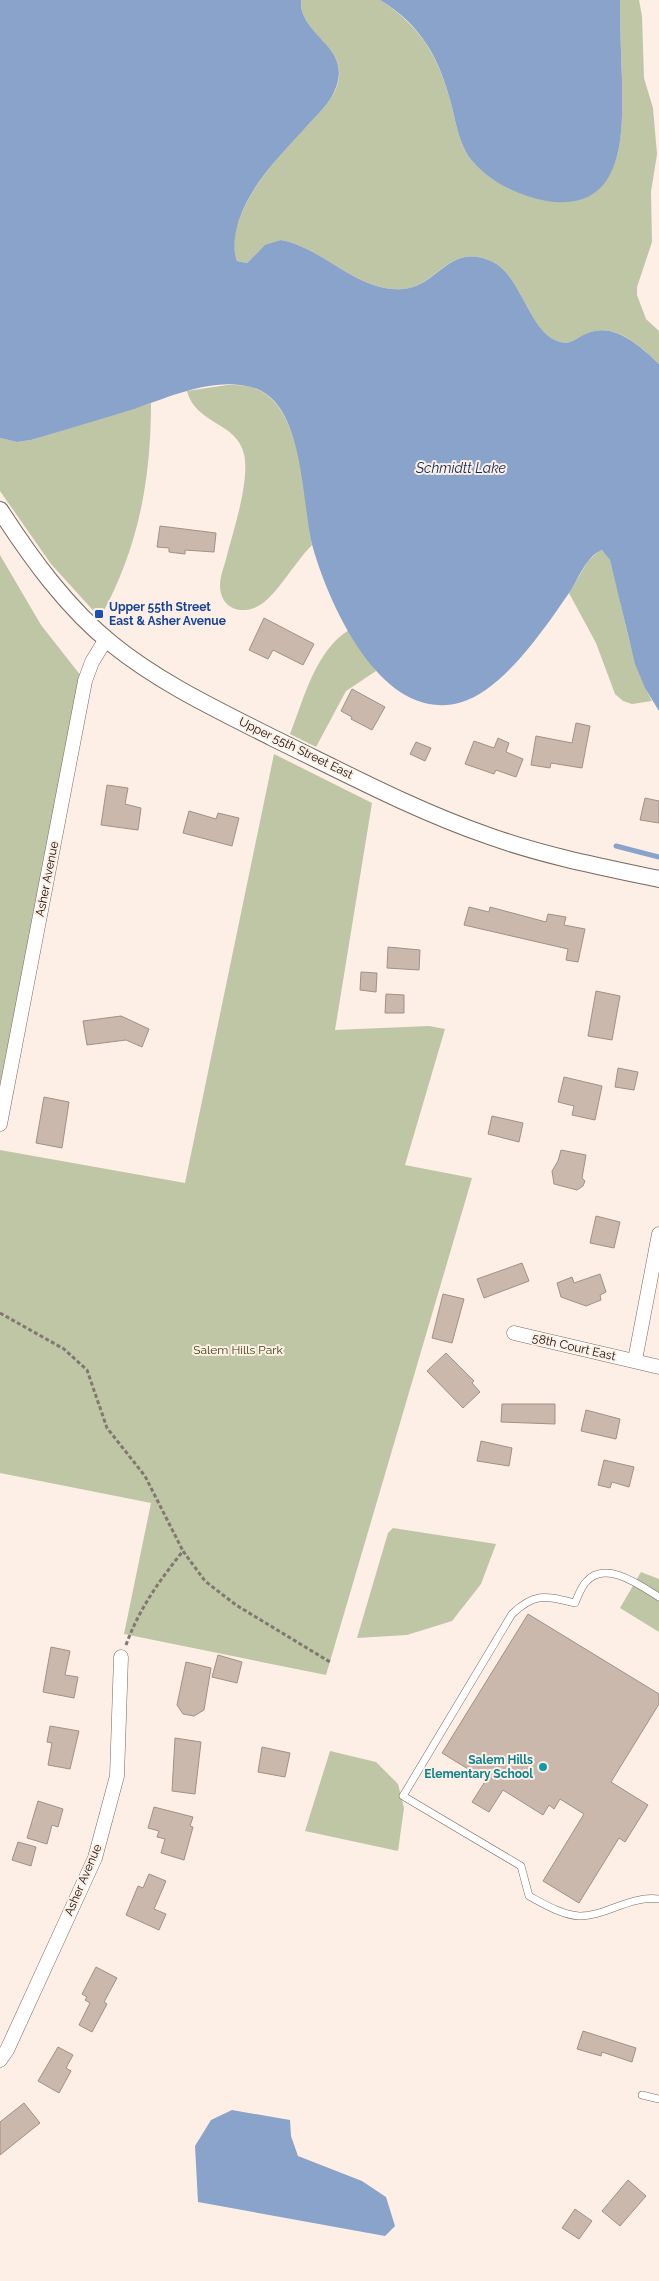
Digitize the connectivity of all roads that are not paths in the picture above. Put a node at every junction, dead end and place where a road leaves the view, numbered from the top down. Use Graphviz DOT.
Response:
graph roads {
  1 [pos="0,510"];
  2 [pos="106,639"];
  3 [pos="659,879"];
  4 [pos="0,1124"];
  5 [pos="659,1234"];
  6 [pos="514,1333"];
  7 [pos="635,1360"];
  8 [pos="659,1367"];
  9 [pos="659,1597"];
  10 [pos="121,1657"];
  11 [pos="659,1899"];
  12 [pos="0,2060"];
  13 [pos="642,2095"];
  14 [pos="659,2099"];
  1 -- 2 [label="street, Upper 55th Street East"];
  2 -- 3 [label="street, Upper 55th Street East"];
  2 -- 4 [label="street, Asher Avenue"];
  5 -- 7 [label="street"];
  6 -- 7 [label="street, 58th Court East"];
  7 -- 8 [label="street, 58th Court East"];
  9 -- 11 [label="lane"];
  10 -- 12 [label="street, Asher Avenue"];
  13 -- 14 [label="lane"];
}
